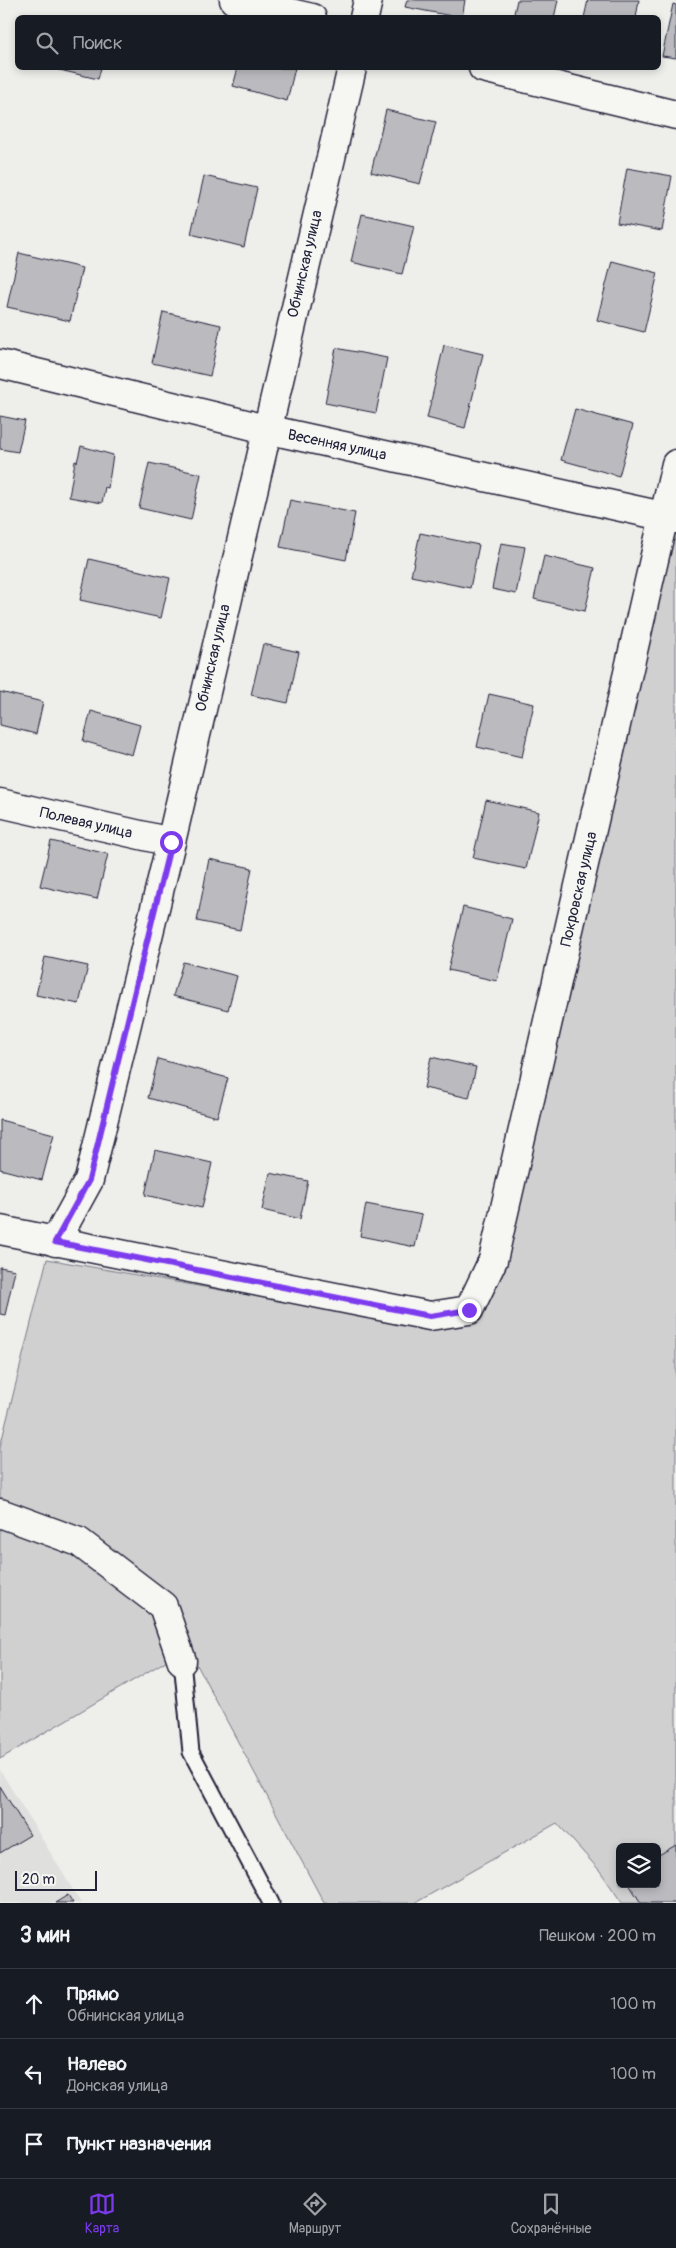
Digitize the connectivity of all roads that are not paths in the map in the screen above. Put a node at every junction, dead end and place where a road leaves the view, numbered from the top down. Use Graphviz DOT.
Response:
graph roads {
  1 [pos="234,0"];
  2 [pos="368,0"];
  3 [pos="299,15"];
  4 [pos="365,15"];
  5 [pos="352,70"];
  6 [pos="492,70"];
  7 [pos="676,115"];
  8 [pos="0,364"];
  9 [pos="266,429"];
  10 [pos="676,464"];
  11 [pos="670,518"];
  12 [pos="0,803"];
  13 [pos="171,842"];
  14 [pos="0,1230"];
  15 [pos="55,1242"];
  16 [pos="0,1513"];
  17 [pos="182,1661"];
  18 [pos="271,1903"];
  1 -- 3 [label="street"];
  2 -- 4 [label="street"];
  5 -- 9 [label="street, Обнинская улица"];
  6 -- 7 [label="street"];
  8 -- 9 [label="street, Весенняя улица"];
  9 -- 11 [label="street, Весенняя улица"];
  9 -- 13 [label="street, Обнинская улица"];
  10 -- 11 [label="street, Покровская улица"];
  11 -- 15 [label="street, Покровская улица"];
  12 -- 13 [label="street, Полевая улица"];
  13 -- 15 [label="street, Обнинская улица"];
  14 -- 15 [label="street"];
  16 -- 17 [label="street"];
  17 -- 18 [label="lane"];
}
